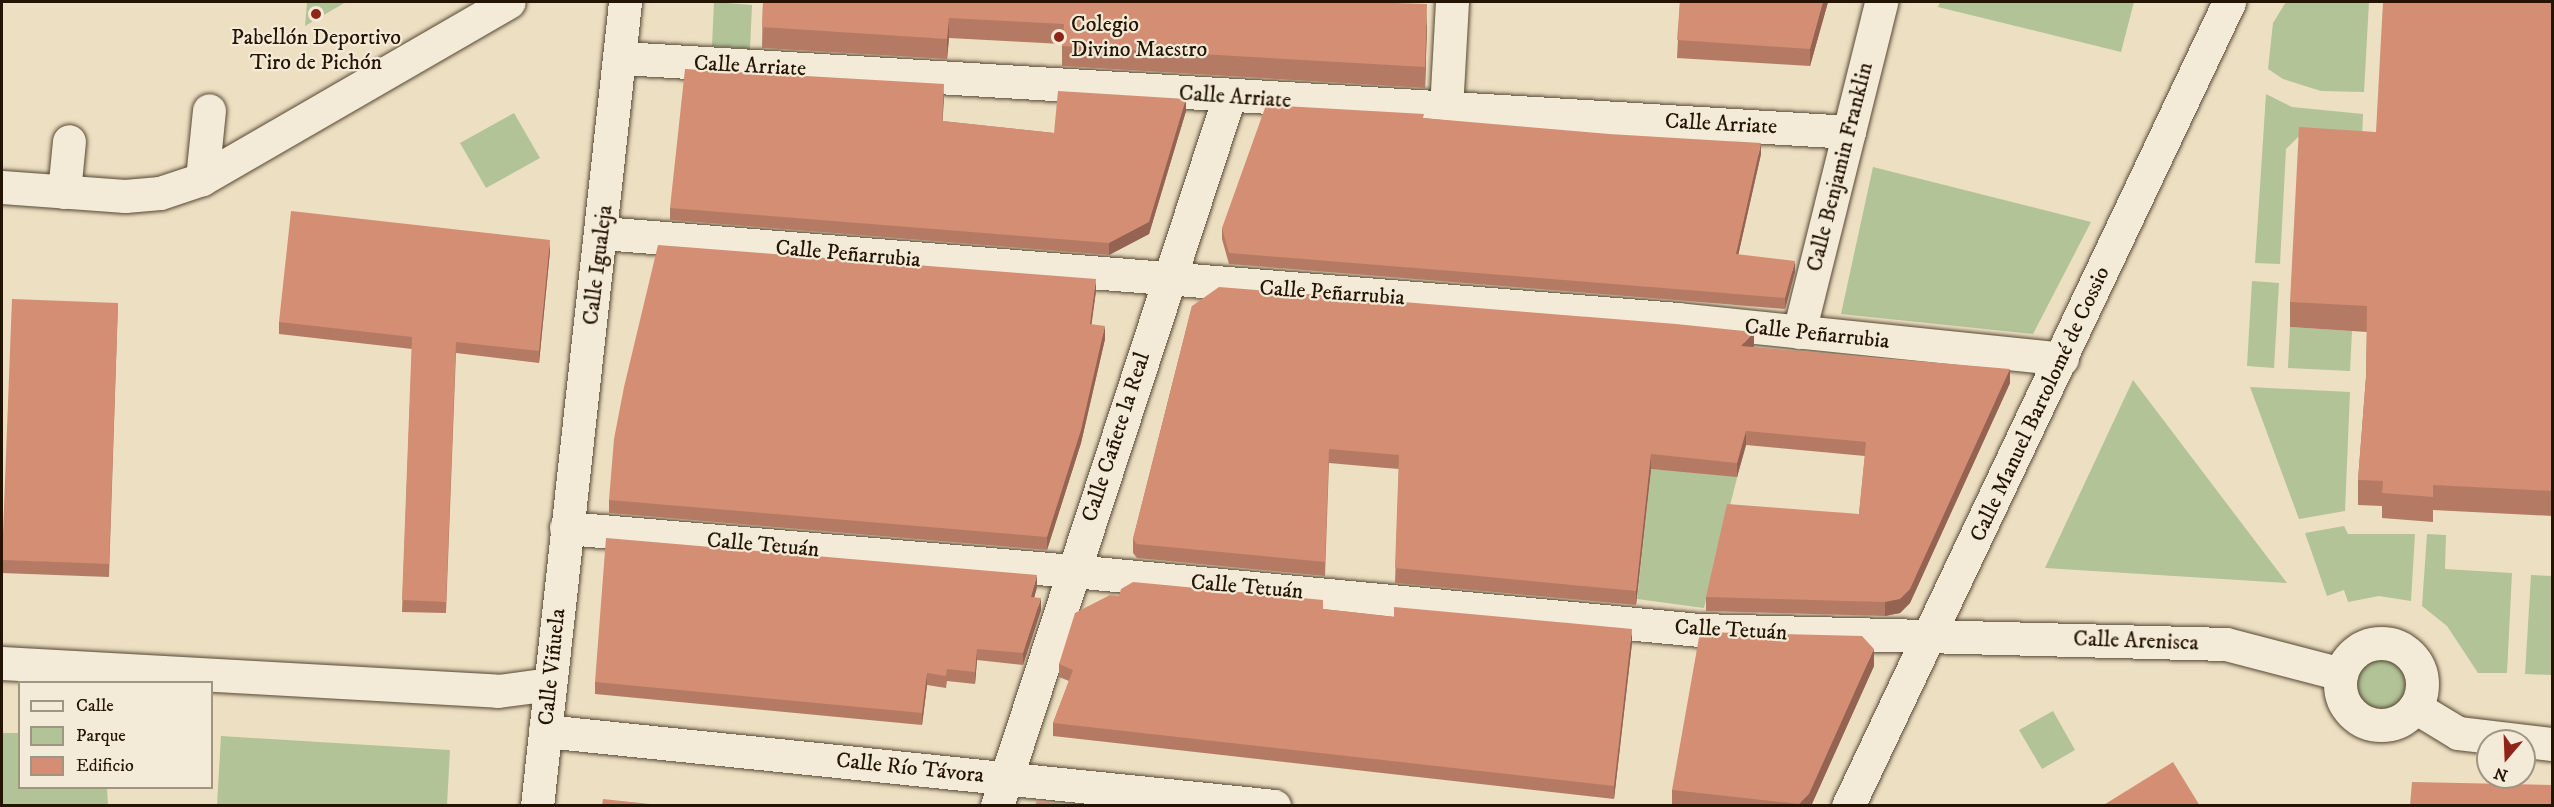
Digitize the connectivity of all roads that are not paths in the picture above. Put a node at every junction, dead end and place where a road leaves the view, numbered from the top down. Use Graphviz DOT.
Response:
graph roads {
  1 [pos="508,2"];
  2 [pos="625,2"];
  3 [pos="1452,2"];
  4 [pos="1881,2"];
  5 [pos="2229,2"];
  6 [pos="622,58"];
  7 [pos="1229,97"];
  8 [pos="1446,109"];
  9 [pos="208,110"];
  10 [pos="1849,132"];
  11 [pos="69,141"];
  12 [pos="201,179"];
  13 [pos="2,186"];
  14 [pos="64,192"];
  15 [pos="602,233"];
  16 [pos="1166,280"];
  17 [pos="1799,332"];
  18 [pos="2062,359"];
  19 [pos="566,528"];
  20 [pos="1073,571"];
  21 [pos="1928,639"];
  22 [pos="2,663"];
  23 [pos="2341,674"];
  24 [pos="550,684"];
  25 [pos="2415,707"];
  26 [pos="545,731"];
  27 [pos="2553,744"];
  28 [pos="1002,792"];
  29 [pos="537,806"];
  30 [pos="1274,806"];
  31 [pos="1848,806"];
  1 -- 12 [label="street"];
  2 -- 6 [label="street, Calle Igualeja"];
  3 -- 8 [label="street"];
  4 -- 10 [label="street, Calle Benjamin Franklin"];
  5 -- 18 [label="street, Calle Manuel Bartolomé de Cossio"];
  6 -- 7 [label="street, Calle Arriate"];
  6 -- 15 [label="street, Calle Igualeja"];
  7 -- 8 [label="street, Calle Arriate"];
  7 -- 16 [label="street, Calle Cañete la Real"];
  8 -- 10 [label="street, Calle Arriate"];
  9 -- 12 [label="street"];
  10 -- 17 [label="street, Calle Benjamin Franklin"];
  11 -- 14 [label="street"];
  12 -- 14 [label="street"];
  13 -- 14 [label="street"];
  15 -- 16 [label="street, Calle Peñarrubia"];
  15 -- 19 [label="street, Calle Igualeja"];
  16 -- 17 [label="street, Calle Peñarrubia"];
  16 -- 20 [label="street, Calle Cañete la Real"];
  17 -- 18 [label="street, Calle Peñarrubia"];
  18 -- 21 [label="street, Calle Manuel Bartolomé de Cossio"];
  19 -- 20 [label="street, Calle Tetuán"];
  19 -- 24 [label="street, Calle Viñuela"];
  20 -- 21 [label="street, Calle Tetuán"];
  20 -- 28 [label="street, Calle Cañete la Real"];
  21 -- 23 [label="street, Calle Arenisca"];
  21 -- 31 [label="street, Calle Manuel Bartolomé de Cossio"];
  22 -- 24 [label="street"];
  23 -- 25 [label="street"];
  23 -- 25 [label="street"];
  24 -- 26 [label="street, Calle Viñuela"];
  25 -- 27 [label="street"];
  26 -- 28 [label="street, Calle Río Távora"];
  26 -- 29 [label="street, Calle Viñuela"];
  28 -- 30 [label="street, Calle Río Távora"];
}
